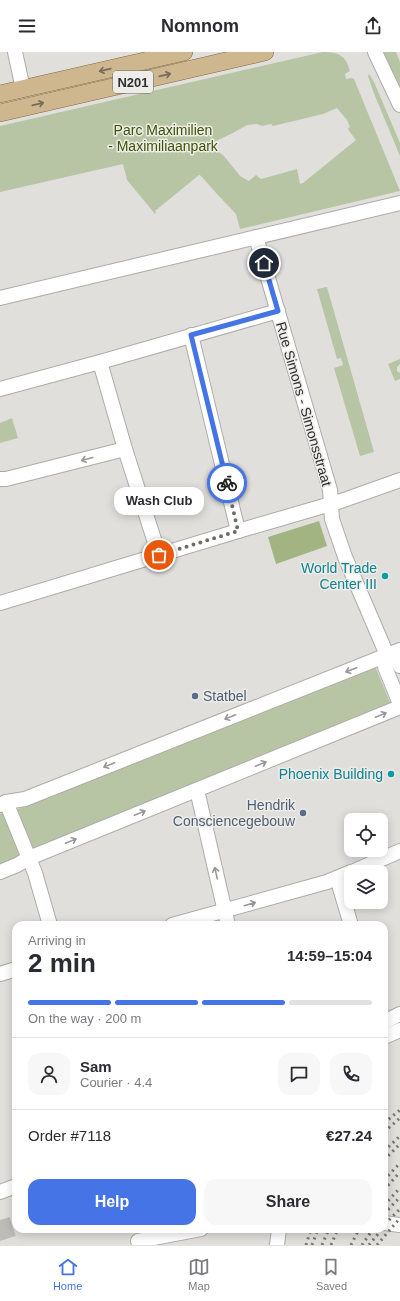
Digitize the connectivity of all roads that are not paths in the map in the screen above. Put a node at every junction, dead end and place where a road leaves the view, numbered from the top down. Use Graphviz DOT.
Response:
graph roads {
  1 [pos="15,52"];
  2 [pos="184,52"];
  3 [pos="265,52"];
  4 [pos="375,52"];
  5 [pos="23,89"];
  6 [pos="0,94"];
  7 [pos="400,105"];
  8 [pos="0,113"];
  9 [pos="400,203"];
  10 [pos="256,237"];
  11 [pos="0,298"];
  12 [pos="278,311"];
  13 [pos="191,335"];
  14 [pos="100,362"];
  15 [pos="0,389"];
  16 [pos="125,449"];
  17 [pos="0,479"];
  18 [pos="400,480"];
  19 [pos="330,503"];
  20 [pos="238,531"];
  21 [pos="159,555"];
  22 [pos="0,603"];
  23 [pos="394,653"];
  24 [pos="400,666"];
  25 [pos="400,706"];
  26 [pos="197,790"];
  27 [pos="3,803"];
  28 [pos="400,851"];
  29 [pos="29,858"];
  30 [pos="367,865"];
  31 [pos="0,872"];
  32 [pos="344,875"];
  33 [pos="337,878"];
  34 [pos="225,911"];
  35 [pos="49,921"];
  36 [pos="187,921"];
  37 [pos="227,921"];
  38 [pos="350,921"];
  39 [pos="12,970"];
  40 [pos="0,974"];
  41 [pos="400,1014"];
  42 [pos="388,1020"];
  43 [pos="400,1030"];
  44 [pos="388,1033"];
  45 [pos="12,1188"];
  46 [pos="0,1192"];
  47 [pos="388,1224"];
  48 [pos="400,1225"];
  49 [pos="183,1233"];
  50 [pos="278,1233"];
  51 [pos="139,1243"];
  52 [pos="277,1245"];
  1 -- 5 [label="street"];
  2 -- 5 [label="main road, N201, one-way"];
  8 -- 3 [label="main road, N201, one-way"];
  4 -- 7 [label="street"];
  5 -- 6 [label="main road, N201"];
  9 -- 10 [label="street"];
  10 -- 11 [label="street"];
  10 -- 12 [label="street, Rue Simons - Simonsstraat"];
  12 -- 13 [label="street"];
  12 -- 19 [label="street, Rue Simons - Simonsstraat"];
  13 -- 14 [label="street"];
  13 -- 20 [label="street"];
  14 -- 15 [label="street"];
  14 -- 16 [label="street"];
  16 -- 17 [label="street, one-way"];
  16 -- 21 [label="street"];
  18 -- 19 [label="street"];
  19 -- 20 [label="street"];
  19 -- 23 [label="street, Rue Simons - Simonsstraat"];
  20 -- 21 [label="street"];
  21 -- 22 [label="street"];
  23 -- 24 [label="street"];
  23 -- 25 [label="street"];
  23 -- 27 [label="street, one-way"];
  26 -- 25 [label="street, one-way"];
  29 -- 26 [label="street, one-way"];
  34 -- 26 [label="street, one-way"];
  27 -- 29 [label="street"];
  28 -- 30 [label="street"];
  29 -- 31 [label="street"];
  29 -- 35 [label="street"];
  32 -- 33 [label="street"];
  34 -- 33 [label="street, one-way"];
  33 -- 38 [label="street"];
  34 -- 36 [label="street"];
  34 -- 37 [label="street"];
  39 -- 40 [label="street"];
  41 -- 42 [label="street"];
  43 -- 44 [label="street"];
  45 -- 46 [label="street"];
  47 -- 48 [label="street"];
  49 -- 51 [label="street"];
  50 -- 52 [label="street"];
}
